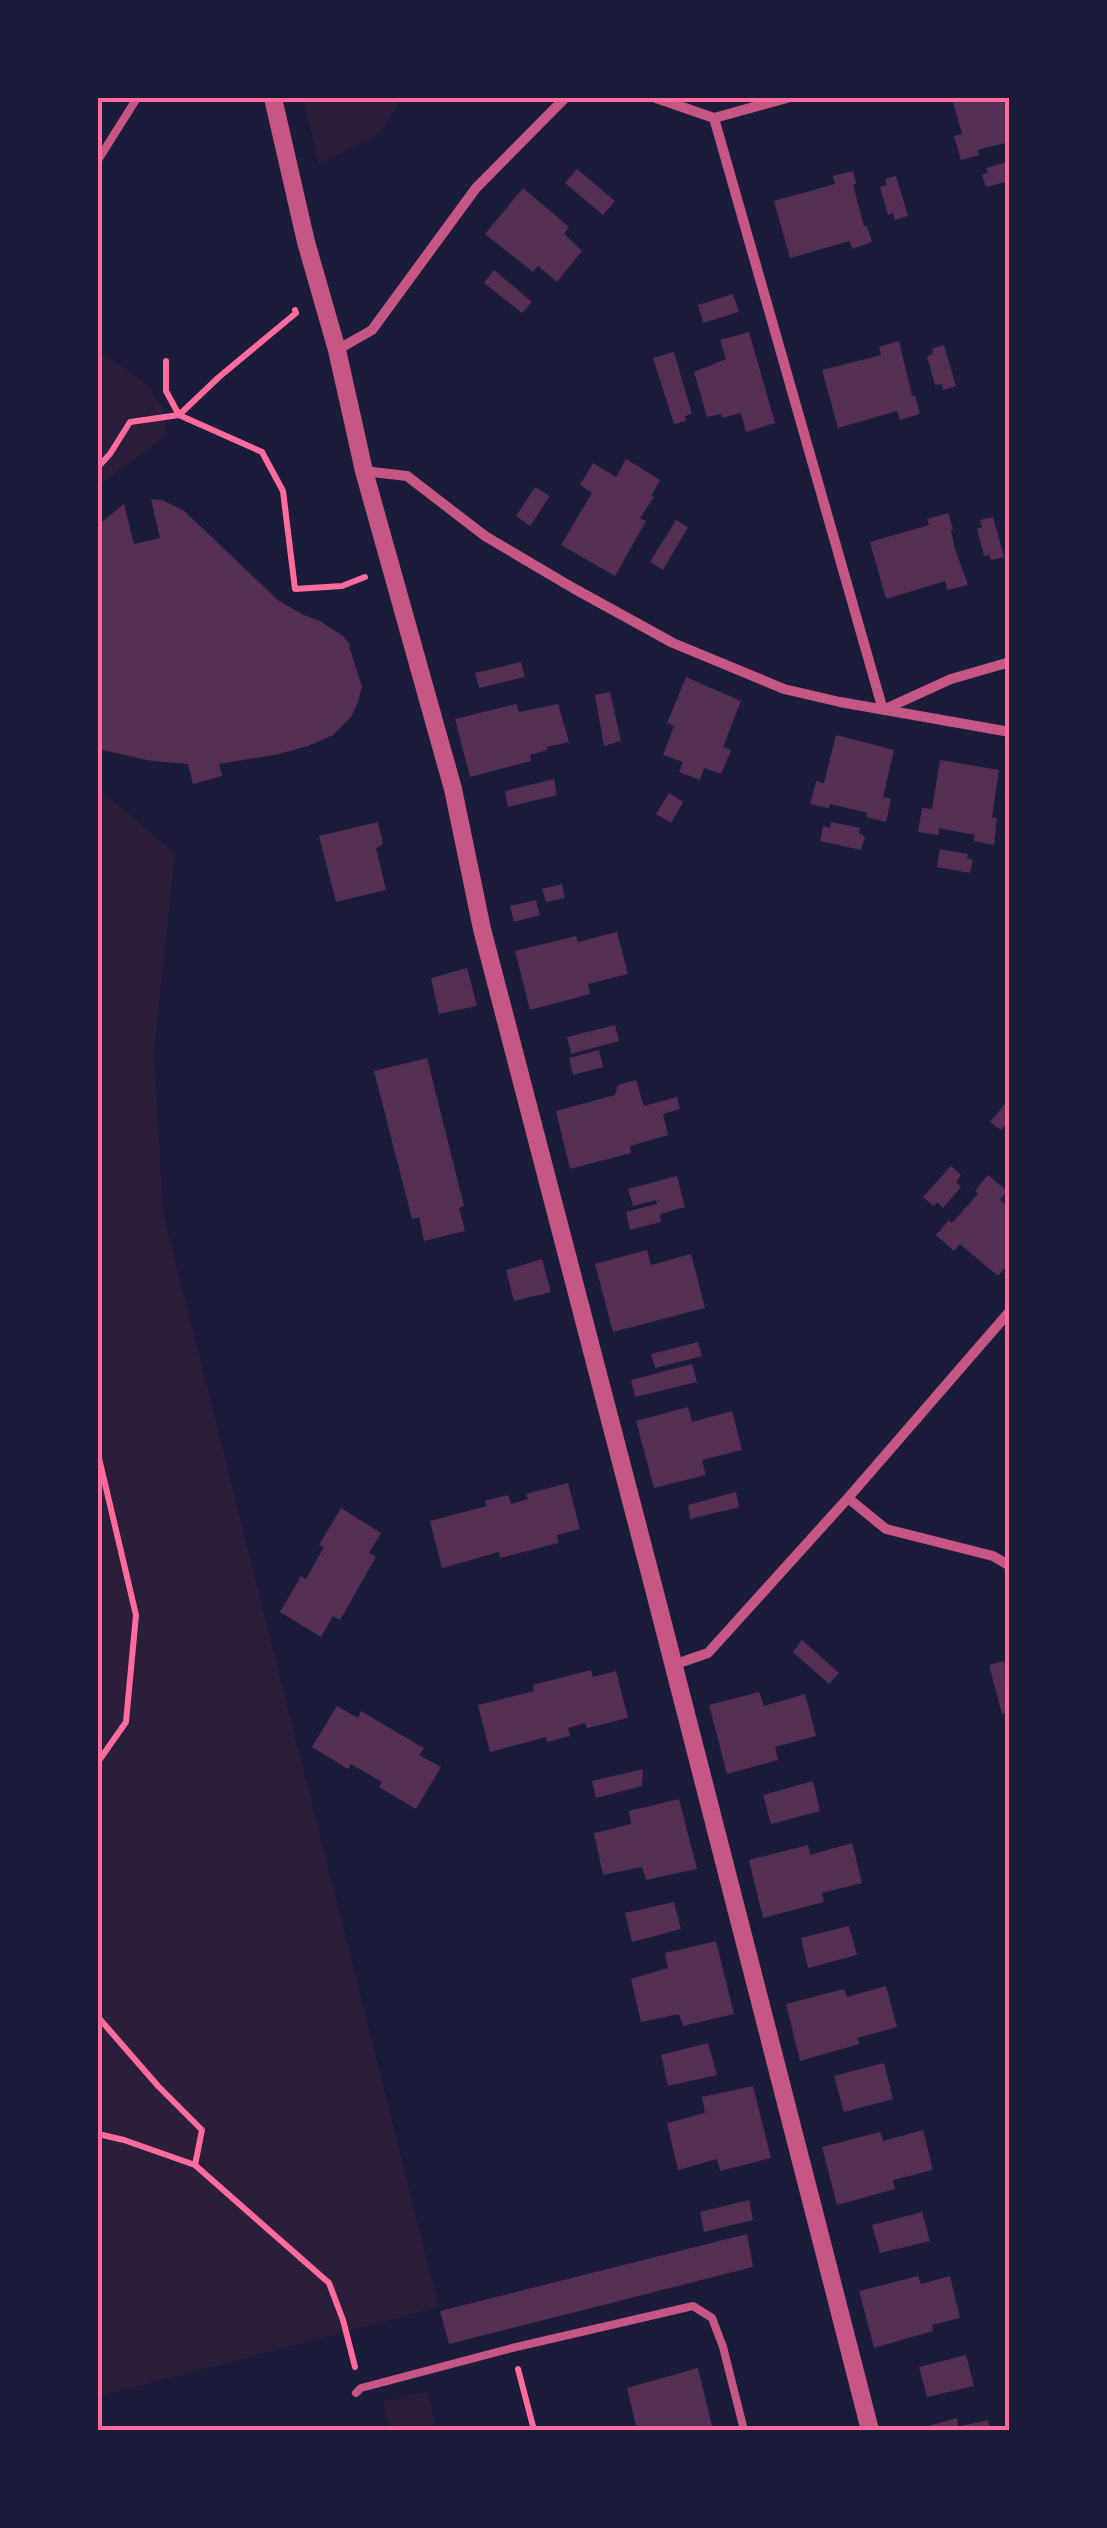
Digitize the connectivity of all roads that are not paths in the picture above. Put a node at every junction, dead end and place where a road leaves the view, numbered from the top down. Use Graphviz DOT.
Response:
graph roads {
  1 [pos="137,98"];
  2 [pos="273,98"];
  3 [pos="565,98"];
  4 [pos="656,98"];
  5 [pos="787,98"];
  6 [pos="714,118"];
  7 [pos="98,160"];
  8 [pos="337,350"];
  9 [pos="364,472"];
  10 [pos="1010,662"];
  11 [pos="883,710"];
  12 [pos="1010,732"];
  13 [pos="1010,1311"];
  14 [pos="848,1498"];
  15 [pos="1010,1566"];
  16 [pos="672,1665"];
  17 [pos="358,2390"];
  18 [pos="744,2430"];
  19 [pos="870,2430"];
  1 -- 7 [label="lane"];
  2 -- 8 [label="street"];
  3 -- 8 [label="street"];
  4 -- 6 [label="street"];
  5 -- 6 [label="street"];
  6 -- 11 [label="street"];
  8 -- 9 [label="street"];
  9 -- 11 [label="street"];
  9 -- 16 [label="street"];
  10 -- 11 [label="street"];
  11 -- 12 [label="street"];
  13 -- 14 [label="street"];
  14 -- 15 [label="street"];
  14 -- 16 [label="street"];
  16 -- 19 [label="street"];
  17 -- 18 [label="lane"];
}
